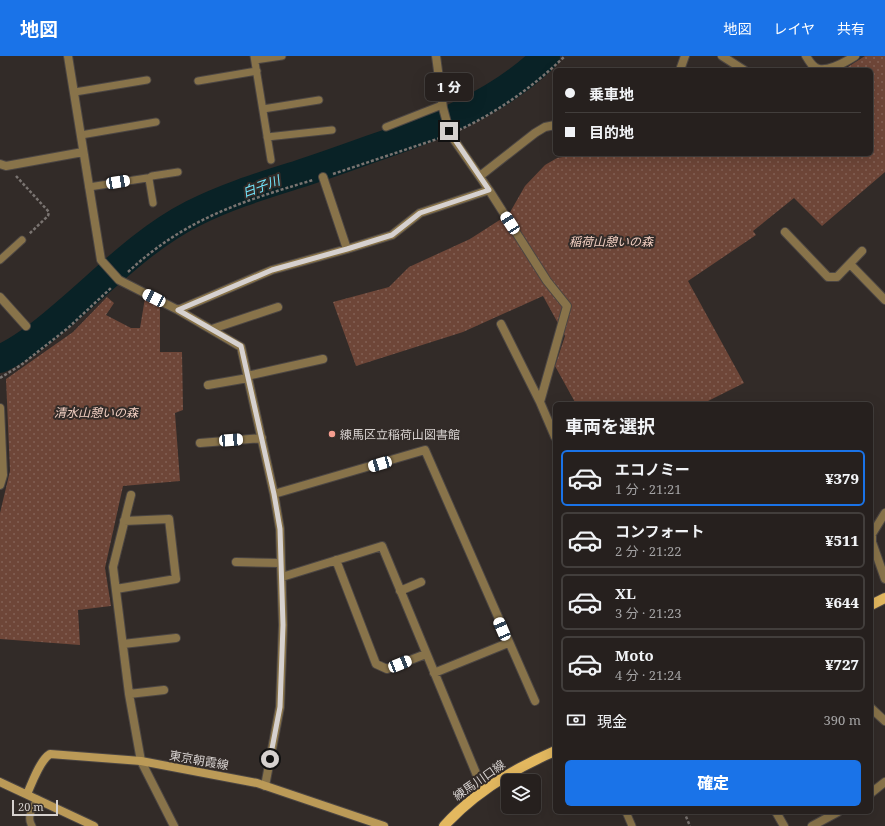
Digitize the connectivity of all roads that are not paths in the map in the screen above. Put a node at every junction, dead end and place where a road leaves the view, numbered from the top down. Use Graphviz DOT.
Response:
graph roads {
  1 [pos="68,56"];
  2 [pos="282,56"];
  3 [pos="436,56"];
  4 [pos="685,56"];
  5 [pos="722,56"];
  6 [pos="806,56"];
  7 [pos="855,56"];
  8 [pos="254,58"];
  9 [pos="734,67"];
  10 [pos="681,68"];
  11 [pos="818,68"];
  12 [pos="825,68"];
  13 [pos="256,71"];
  14 [pos="147,80"];
  15 [pos="198,81"];
  16 [pos="75,92"];
  17 [pos="318,100"];
  18 [pos="443,107"];
  19 [pos="263,109"];
  20 [pos="156,122"];
  21 [pos="553,125"];
  22 [pos="386,127"];
  23 [pos="332,130"];
  24 [pos="81,136"];
  25 [pos="267,136"];
  26 [pos="83,152"];
  27 [pos="271,160"];
  28 [pos="0,164"];
  29 [pos="178,172"];
  30 [pos="480,176"];
  31 [pos="323,177"];
  32 [pos="149,178"];
  33 [pos="89,186"];
  34 [pos="489,190"];
  35 [pos="153,203"];
  36 [pos="785,232"];
  37 [pos="22,240"];
  38 [pos="347,249"];
  39 [pos="862,251"];
  40 [pos="0,260"];
  41 [pos="850,264"];
  42 [pos="0,297"];
  43 [pos="885,300"];
  44 [pos="278,308"];
  45 [pos="178,310"];
  46 [pos="501,324"];
  47 [pos="26,326"];
  48 [pos="212,329"];
  49 [pos="323,358"];
  50 [pos="248,377"];
  51 [pos="208,385"];
  52 [pos="540,402"];
  53 [pos="0,408"];
  54 [pos="553,432"];
  55 [pos="262,438"];
  56 [pos="200,443"];
  57 [pos="0,485"];
  58 [pos="274,494"];
  59 [pos="130,495"];
  60 [pos="885,513"];
  61 [pos="124,521"];
  62 [pos="873,532"];
  63 [pos="873,545"];
  64 [pos="336,560"];
  65 [pos="236,562"];
  66 [pos="281,563"];
  67 [pos="282,578"];
  68 [pos="885,579"];
  69 [pos="421,582"];
  70 [pos="116,589"];
  71 [pos="400,591"];
  72 [pos="885,598"];
  73 [pos="873,604"];
  74 [pos="176,638"];
  75 [pos="508,643"];
  76 [pos="123,644"];
  77 [pos="426,654"];
  78 [pos="434,673"];
  79 [pos="164,690"];
  80 [pos="129,694"];
  81 [pos="535,702"];
  82 [pos="873,710"];
  83 [pos="885,721"];
  84 [pos="553,752"];
  85 [pos="141,761"];
  86 [pos="0,782"];
  87 [pos="885,782"];
  88 [pos="265,786"];
  89 [pos="483,790"];
  90 [pos="873,791"];
  91 [pos="26,794"];
  92 [pos="37,799"];
  93 [pos="627,814"];
  94 [pos="777,814"];
  95 [pos="834,814"];
  96 [pos="32,826"];
  97 [pos="94,826"];
  98 [pos="174,826"];
  99 [pos="384,826"];
  100 [pos="444,826"];
  101 [pos="632,826"];
  102 [pos="784,826"];
  103 [pos="812,826"];
  1 -- 16 [label="street"];
  2 -- 8 [label="lane"];
  3 -- 18 [label="street"];
  4 -- 10 [label="street"];
  5 -- 9 [label="street"];
  6 -- 11 [label="street"];
  7 -- 12 [label="street"];
  8 -- 13 [label="lane"];
  13 -- 15 [label="lane"];
  13 -- 19 [label="lane"];
  14 -- 16 [label="lane"];
  16 -- 24 [label="street"];
  17 -- 19 [label="lane"];
  18 -- 22 [label="lane"];
  18 -- 30 [label="street"];
  19 -- 25 [label="lane"];
  20 -- 24 [label="lane"];
  21 -- 30 [label="street"];
  23 -- 25 [label="lane"];
  24 -- 26 [label="street"];
  25 -- 27 [label="lane"];
  26 -- 28 [label="street"];
  26 -- 33 [label="street"];
  29 -- 32 [label="lane"];
  30 -- 34 [label="street"];
  31 -- 38 [label="street"];
  32 -- 33 [label="lane"];
  32 -- 35 [label="lane"];
  33 -- 45 [label="street"];
  34 -- 38 [label="street"];
  34 -- 52 [label="street"];
  36 -- 41 [label="street"];
  37 -- 40 [label="lane"];
  38 -- 45 [label="street"];
  39 -- 41 [label="street"];
  41 -- 43 [label="street"];
  42 -- 47 [label="street"];
  44 -- 48 [label="street"];
  45 -- 48 [label="street"];
  46 -- 52 [label="street"];
  48 -- 50 [label="street"];
  49 -- 50 [label="street"];
  50 -- 51 [label="street"];
  50 -- 55 [label="street"];
  52 -- 54 [label="street"];
  53 -- 57 [label="street"];
  55 -- 56 [label="street"];
  55 -- 58 [label="street"];
  58 -- 66 [label="street"];
  58 -- 75 [label="street"];
  59 -- 61 [label="street"];
  60 -- 62 [label="street"];
  61 -- 70 [label="street"];
  61 -- 70 [label="street"];
  63 -- 68 [label="street"];
  64 -- 67 [label="street"];
  64 -- 71 [label="street"];
  64 -- 77 [label="street"];
  65 -- 66 [label="street"];
  66 -- 67 [label="street"];
  67 -- 88 [label="street"];
  69 -- 71 [label="street"];
  70 -- 76 [label="street"];
  71 -- 77 [label="street"];
  72 -- 73 [label="main road"];
  74 -- 76 [label="street"];
  75 -- 78 [label="street"];
  75 -- 81 [label="street"];
  76 -- 80 [label="street"];
  77 -- 78 [label="street"];
  78 -- 89 [label="street"];
  79 -- 80 [label="street"];
  80 -- 85 [label="street"];
  82 -- 83 [label="street"];
  84 -- 89 [label="main road, 練馬川口線"];
  85 -- 88 [label="main road, 東京朝霞線"];
  85 -- 91 [label="main road, 東京朝霞線"];
  85 -- 98 [label="street"];
  86 -- 91 [label="main road"];
  87 -- 90 [label="street"];
  88 -- 99 [label="main road, 東京朝霞線"];
  89 -- 100 [label="main road, 練馬川口線"];
  91 -- 92 [label="main road"];
  92 -- 96 [label="lane"];
  92 -- 97 [label="main road"];
  93 -- 101 [label="lane"];
  94 -- 102 [label="street"];
  95 -- 103 [label="street"];
}
